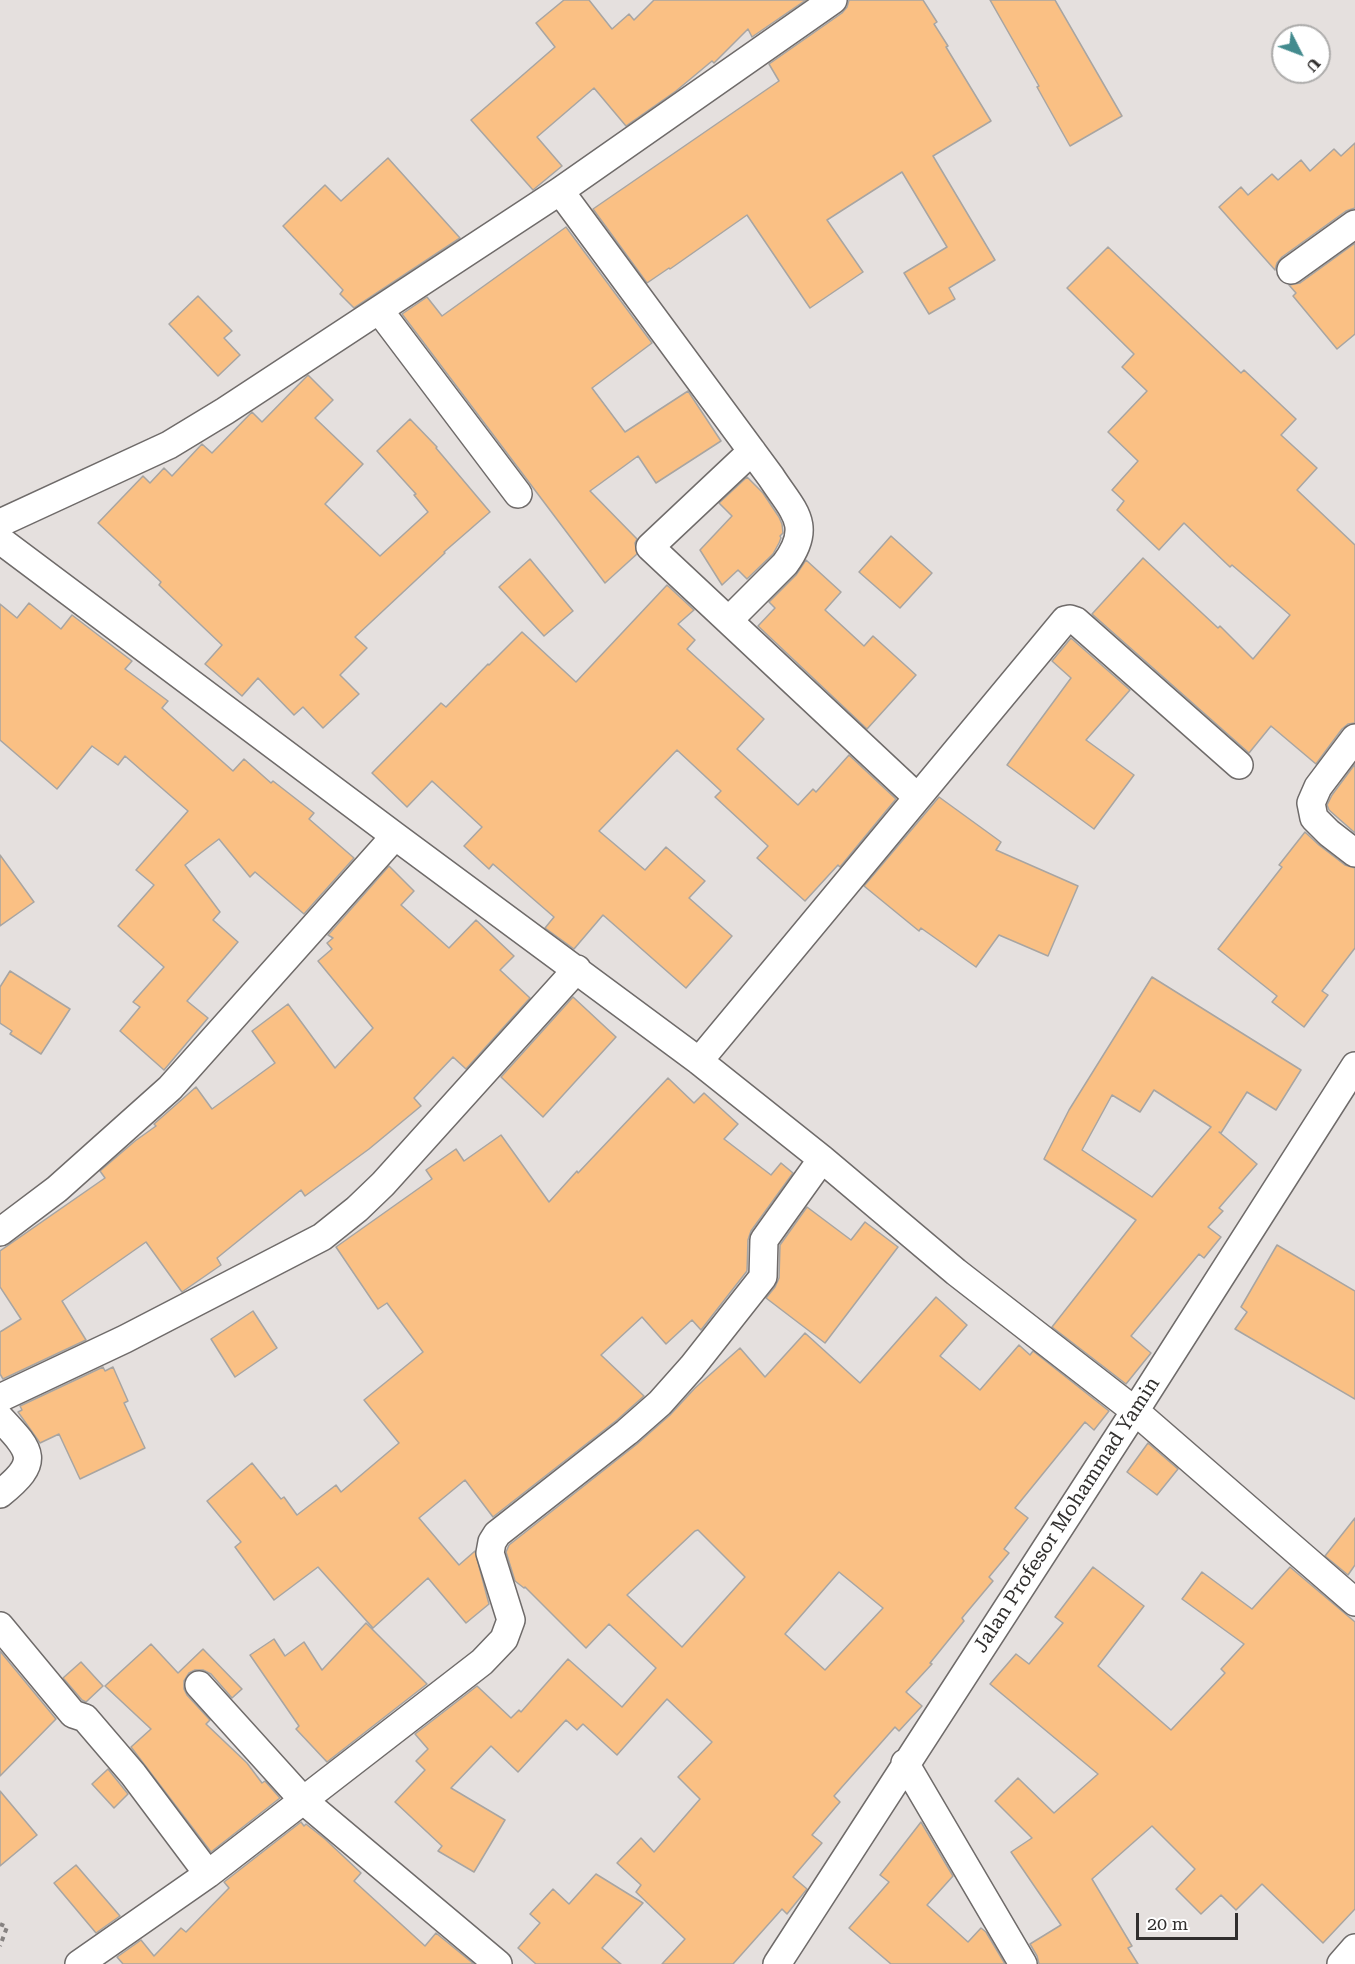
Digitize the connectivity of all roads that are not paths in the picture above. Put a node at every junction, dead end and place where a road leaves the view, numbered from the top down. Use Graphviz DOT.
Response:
graph roads {
  1 [pos="833,0"];
  2 [pos="560,191"];
  3 [pos="1355,224"];
  4 [pos="1291,270"];
  5 [pos="379,310"];
  6 [pos="752,451"];
  7 [pos="518,494"];
  8 [pos="0,523"];
  9 [pos="0,540"];
  10 [pos="729,620"];
  11 [pos="1355,738"];
  12 [pos="1239,765"];
  13 [pos="917,797"];
  14 [pos="396,836"];
  15 [pos="1355,853"];
  16 [pos="577,969"];
  17 [pos="699,1061"];
  18 [pos="1355,1066"];
  19 [pos="822,1159"];
  20 [pos="0,1232"];
  21 [pos="0,1398"];
  22 [pos="1135,1411"];
  23 [pos="0,1418"];
  24 [pos="0,1494"];
  25 [pos="1355,1602"];
  26 [pos="0,1626"];
  27 [pos="198,1685"];
  28 [pos="905,1763"];
  29 [pos="304,1801"];
  30 [pos="208,1874"];
  31 [pos="1355,1948"];
  32 [pos="79,1964"];
  33 [pos="498,1964"];
  34 [pos="777,1964"];
  35 [pos="1023,1964"];
  36 [pos="1341,1964"];
  1 -- 2 [label="street"];
  2 -- 5 [label="street"];
  2 -- 6 [label="street"];
  3 -- 4 [label="street"];
  5 -- 7 [label="street"];
  5 -- 8 [label="street"];
  6 -- 10 [label="street"];
  6 -- 10 [label="street"];
  9 -- 14 [label="street"];
  10 -- 13 [label="street"];
  11 -- 15 [label="street"];
  12 -- 13 [label="street"];
  13 -- 17 [label="street"];
  14 -- 16 [label="street"];
  14 -- 20 [label="street"];
  16 -- 17 [label="street"];
  16 -- 21 [label="street"];
  17 -- 19 [label="street"];
  18 -- 22 [label="street, Jalan Profesor Mohammad Yamin"];
  19 -- 22 [label="street"];
  19 -- 29 [label="street"];
  22 -- 25 [label="street"];
  22 -- 28 [label="street, Jalan Profesor Mohammad Yamin"];
  23 -- 24 [label="street"];
  26 -- 30 [label="street"];
  27 -- 29 [label="street"];
  28 -- 34 [label="street, Jalan Profesor Mohammad Yamin"];
  28 -- 35 [label="street"];
  29 -- 30 [label="street"];
  29 -- 33 [label="street"];
  30 -- 32 [label="street"];
  31 -- 36 [label="street"];
}
